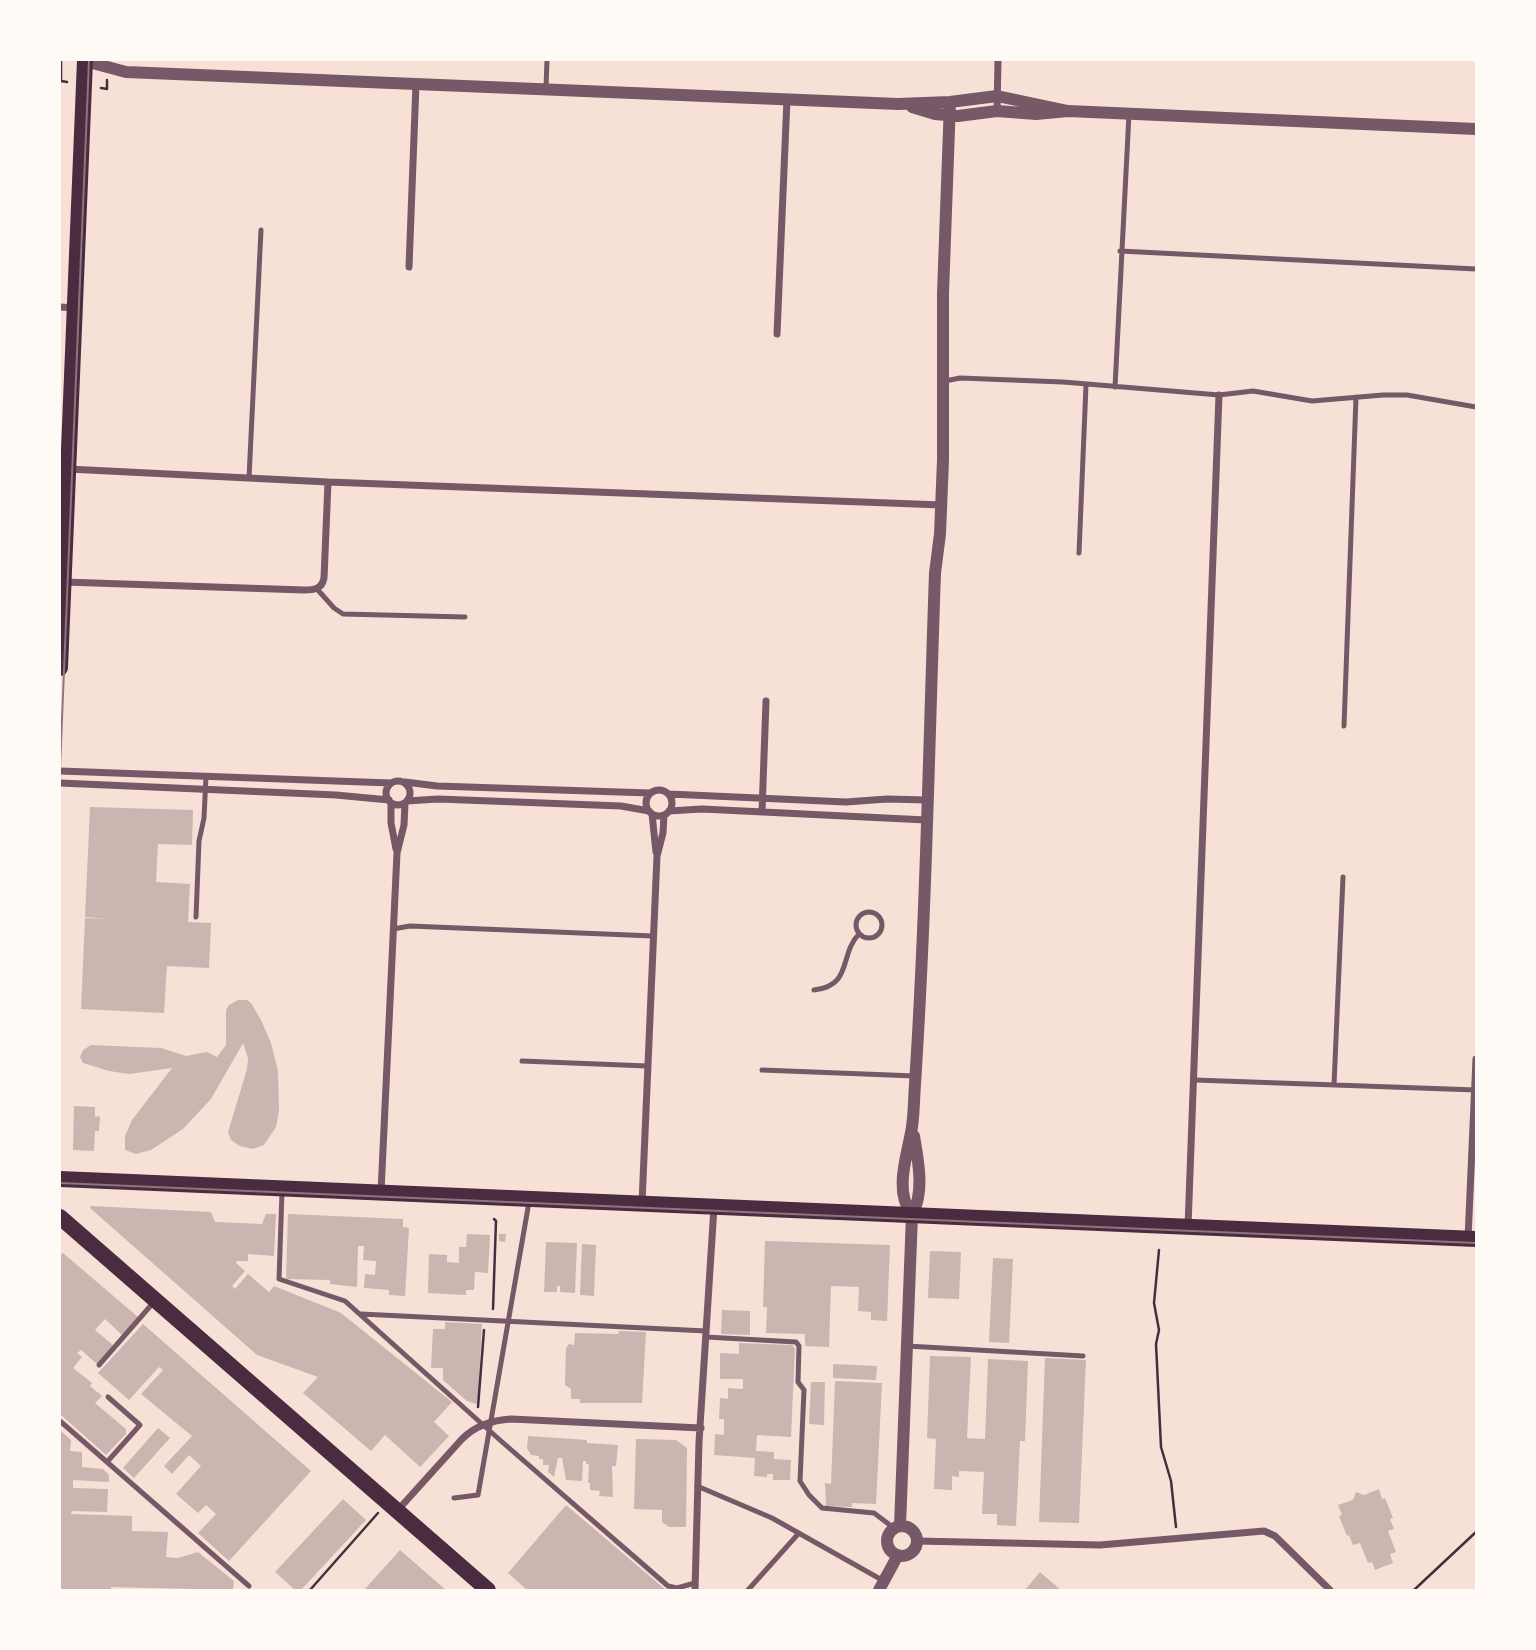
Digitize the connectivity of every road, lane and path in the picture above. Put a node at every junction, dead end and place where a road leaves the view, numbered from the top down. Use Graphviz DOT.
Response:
graph roads {
  1 [pos="84,60"];
  2 [pos="547,60"];
  3 [pos="998,60"];
  4 [pos="416,84"];
  5 [pos="546,89"];
  6 [pos="997,96"];
  7 [pos="787,99"];
  8 [pos="950,102"];
  9 [pos="898,104"];
  10 [pos="997,111"];
  11 [pos="1068,111"];
  12 [pos="1129,114"];
  13 [pos="949,116"];
  14 [pos="1476,129"];
  15 [pos="261,230"];
  16 [pos="1120,251"];
  17 [pos="409,267"];
  18 [pos="1476,269"];
  19 [pos="68,308"];
  20 [pos="777,334"];
  21 [pos="942,382"];
  22 [pos="1086,385"];
  23 [pos="1115,387"];
  24 [pos="1219,396"];
  25 [pos="1356,397"];
  26 [pos="1476,407"];
  27 [pos="68,469"];
  28 [pos="249,478"];
  29 [pos="328,482"];
  30 [pos="942,505"];
  31 [pos="1079,553"];
  32 [pos="61,582"];
  33 [pos="317,589"];
  34 [pos="465,617"];
  35 [pos="60,668"];
  36 [pos="766,701"];
  37 [pos="1344,726"];
  38 [pos="60,771"];
  39 [pos="205,776"];
  40 [pos="405,782"];
  41 [pos="60,783"];
  42 [pos="391,783"];
  43 [pos="205,790"];
  44 [pos="650,793"];
  45 [pos="669,794"];
  46 [pos="762,799"];
  47 [pos="927,800"];
  48 [pos="390,801"];
  49 [pos="406,802"];
  50 [pos="651,812"];
  51 [pos="762,812"];
  52 [pos="667,813"];
  53 [pos="926,820"];
  54 [pos="397,853"];
  55 [pos="657,856"];
  56 [pos="1343,877"];
  57 [pos="196,918"];
  58 [pos="393,929"];
  59 [pos="859,934"];
  60 [pos="653,936"];
  61 [pos="814,990"];
  62 [pos="1476,1059"];
  63 [pos="522,1061"];
  64 [pos="647,1066"];
  65 [pos="762,1070"];
  66 [pos="915,1076"];
  67 [pos="1195,1080"];
  68 [pos="1334,1085"];
  69 [pos="1476,1090"];
  70 [pos="60,1179"];
  71 [pos="282,1189"];
  72 [pos="381,1192"];
  73 [pos="530,1198"];
  74 [pos="642,1203"];
  75 [pos="714,1207"];
  76 [pos="912,1215"];
  77 [pos="60,1217"];
  78 [pos="494,1219"];
  79 [pos="1188,1226"];
  80 [pos="1472,1238"];
  81 [pos="1160,1250"];
  82 [pos="155,1300"];
  83 [pos="361,1314"];
  84 [pos="484,1320"];
  85 [pos="493,1320"];
  86 [pos="508,1320"];
  87 [pos="706,1334"];
  88 [pos="907,1346"];
  89 [pos="1083,1356"];
  90 [pos="99,1365"];
  91 [pos="108,1397"];
  92 [pos="475,1417"];
  93 [pos="60,1421"];
  94 [pos="487,1425"];
  95 [pos="701,1428"];
  96 [pos="107,1462"];
  97 [pos="697,1486"];
  98 [pos="454,1497"];
  99 [pos="391,1507"];
  100 [pos="897,1527"];
  101 [pos="1476,1532"];
  102 [pos="799,1533"];
  103 [pos="1177,1538"];
  104 [pos="917,1541"];
  105 [pos="898,1555"];
  106 [pos="249,1586"];
  107 [pos="882,1586"];
  108 [pos="695,1587"];
  109 [pos="484,1589"];
  110 [pos="748,1590"];
  111 [pos="310,1591"];
  112 [pos="1330,1591"];
  113 [pos="1414,1591"];
  1 -- 4 [label="street"];
  1 -- 19 [label="main road"];
  2 -- 5 [label="lane"];
  3 -- 6 [label="street"];
  4 -- 5 [label="street"];
  4 -- 17 [label="street"];
  5 -- 7 [label="street"];
  6 -- 8 [label="street"];
  6 -- 10 [label="street"];
  6 -- 11 [label="street"];
  7 -- 9 [label="street"];
  7 -- 20 [label="street"];
  8 -- 9 [label="street"];
  8 -- 13 [label="street"];
  9 -- 13 [label="street"];
  10 -- 11 [label="street"];
  10 -- 13 [label="street"];
  11 -- 12 [label="street"];
  12 -- 14 [label="street"];
  12 -- 16 [label="lane"];
  13 -- 21 [label="street"];
  15 -- 28 [label="lane"];
  16 -- 18 [label="lane"];
  16 -- 23 [label="lane"];
  19 -- 27 [label="main road"];
  21 -- 22 [label="lane"];
  21 -- 30 [label="street"];
  22 -- 23 [label="lane"];
  22 -- 31 [label="lane"];
  23 -- 24 [label="lane"];
  24 -- 25 [label="lane"];
  24 -- 67 [label="street"];
  25 -- 26 [label="lane"];
  25 -- 37 [label="lane"];
  27 -- 28 [label="street"];
  27 -- 32 [label="main road"];
  28 -- 29 [label="street"];
  29 -- 30 [label="street"];
  29 -- 33 [label="street"];
  30 -- 47 [label="street"];
  32 -- 33 [label="street"];
  32 -- 35 [label="main road"];
  33 -- 34 [label="lane"];
  36 -- 46 [label="street"];
  38 -- 39 [label="street"];
  39 -- 42 [label="street"];
  39 -- 43 [label="lane"];
  40 -- 42 [label="street"];
  40 -- 44 [label="street"];
  40 -- 49 [label="street"];
  41 -- 43 [label="street"];
  42 -- 48 [label="street"];
  43 -- 48 [label="street"];
  43 -- 57 [label="lane"];
  44 -- 45 [label="street"];
  44 -- 50 [label="street"];
  45 -- 46 [label="street"];
  45 -- 52 [label="street"];
  46 -- 47 [label="street"];
  46 -- 51 [label="street"];
  47 -- 53 [label="street"];
  48 -- 49 [label="street"];
  48 -- 54 [label="street"];
  49 -- 50 [label="street"];
  49 -- 54 [label="street"];
  50 -- 52 [label="street"];
  50 -- 55 [label="street"];
  51 -- 52 [label="street"];
  51 -- 53 [label="street"];
  52 -- 55 [label="street"];
  53 -- 66 [label="street"];
  54 -- 58 [label="street"];
  55 -- 60 [label="street"];
  56 -- 68 [label="lane"];
  58 -- 60 [label="lane"];
  58 -- 72 [label="street"];
  59 -- 59 [label="lane"];
  59 -- 61 [label="lane"];
  60 -- 64 [label="street"];
  62 -- 69 [label="street"];
  63 -- 64 [label="lane"];
  64 -- 74 [label="street"];
  65 -- 66 [label="lane"];
  66 -- 76 [label="street"];
  67 -- 68 [label="lane"];
  67 -- 79 [label="street"];
  68 -- 69 [label="lane"];
  69 -- 80 [label="street"];
  70 -- 71 [label="main road"];
  71 -- 72 [label="main road"];
  71 -- 83 [label="lane"];
  72 -- 73 [label="main road"];
  73 -- 74 [label="main road"];
  73 -- 86 [label="lane"];
  74 -- 75 [label="main road"];
  75 -- 76 [label="main road"];
  75 -- 87 [label="street"];
  76 -- 79 [label="main road"];
  76 -- 88 [label="street"];
  77 -- 82 [label="main road"];
  78 -- 85 [label="path"];
  79 -- 80 [label="main road"];
  81 -- 103 [label="path"];
  82 -- 90 [label="lane"];
  82 -- 99 [label="main road"];
  83 -- 84 [label="lane"];
  83 -- 92 [label="lane"];
  84 -- 85 [label="lane"];
  84 -- 92 [label="path"];
  85 -- 86 [label="lane"];
  86 -- 87 [label="lane"];
  86 -- 94 [label="lane"];
  87 -- 95 [label="street"];
  87 -- 100 [label="lane"];
  88 -- 89 [label="lane"];
  88 -- 100 [label="street"];
  91 -- 96 [label="lane"];
  92 -- 94 [label="lane"];
  93 -- 96 [label="lane"];
  94 -- 95 [label="street"];
  94 -- 98 [label="lane"];
  94 -- 99 [label="street"];
  94 -- 108 [label="lane"];
  95 -- 97 [label="street"];
  96 -- 106 [label="lane"];
  97 -- 102 [label="lane"];
  97 -- 108 [label="street"];
  99 -- 109 [label="main road"];
  99 -- 111 [label="path"];
  100 -- 104 [label="street"];
  100 -- 105 [label="street"];
  101 -- 113 [label="path"];
  102 -- 107 [label="lane"];
  102 -- 110 [label="lane"];
  103 -- 104 [label="street"];
  103 -- 112 [label="street"];
  104 -- 105 [label="street"];
  105 -- 107 [label="street"];
}
